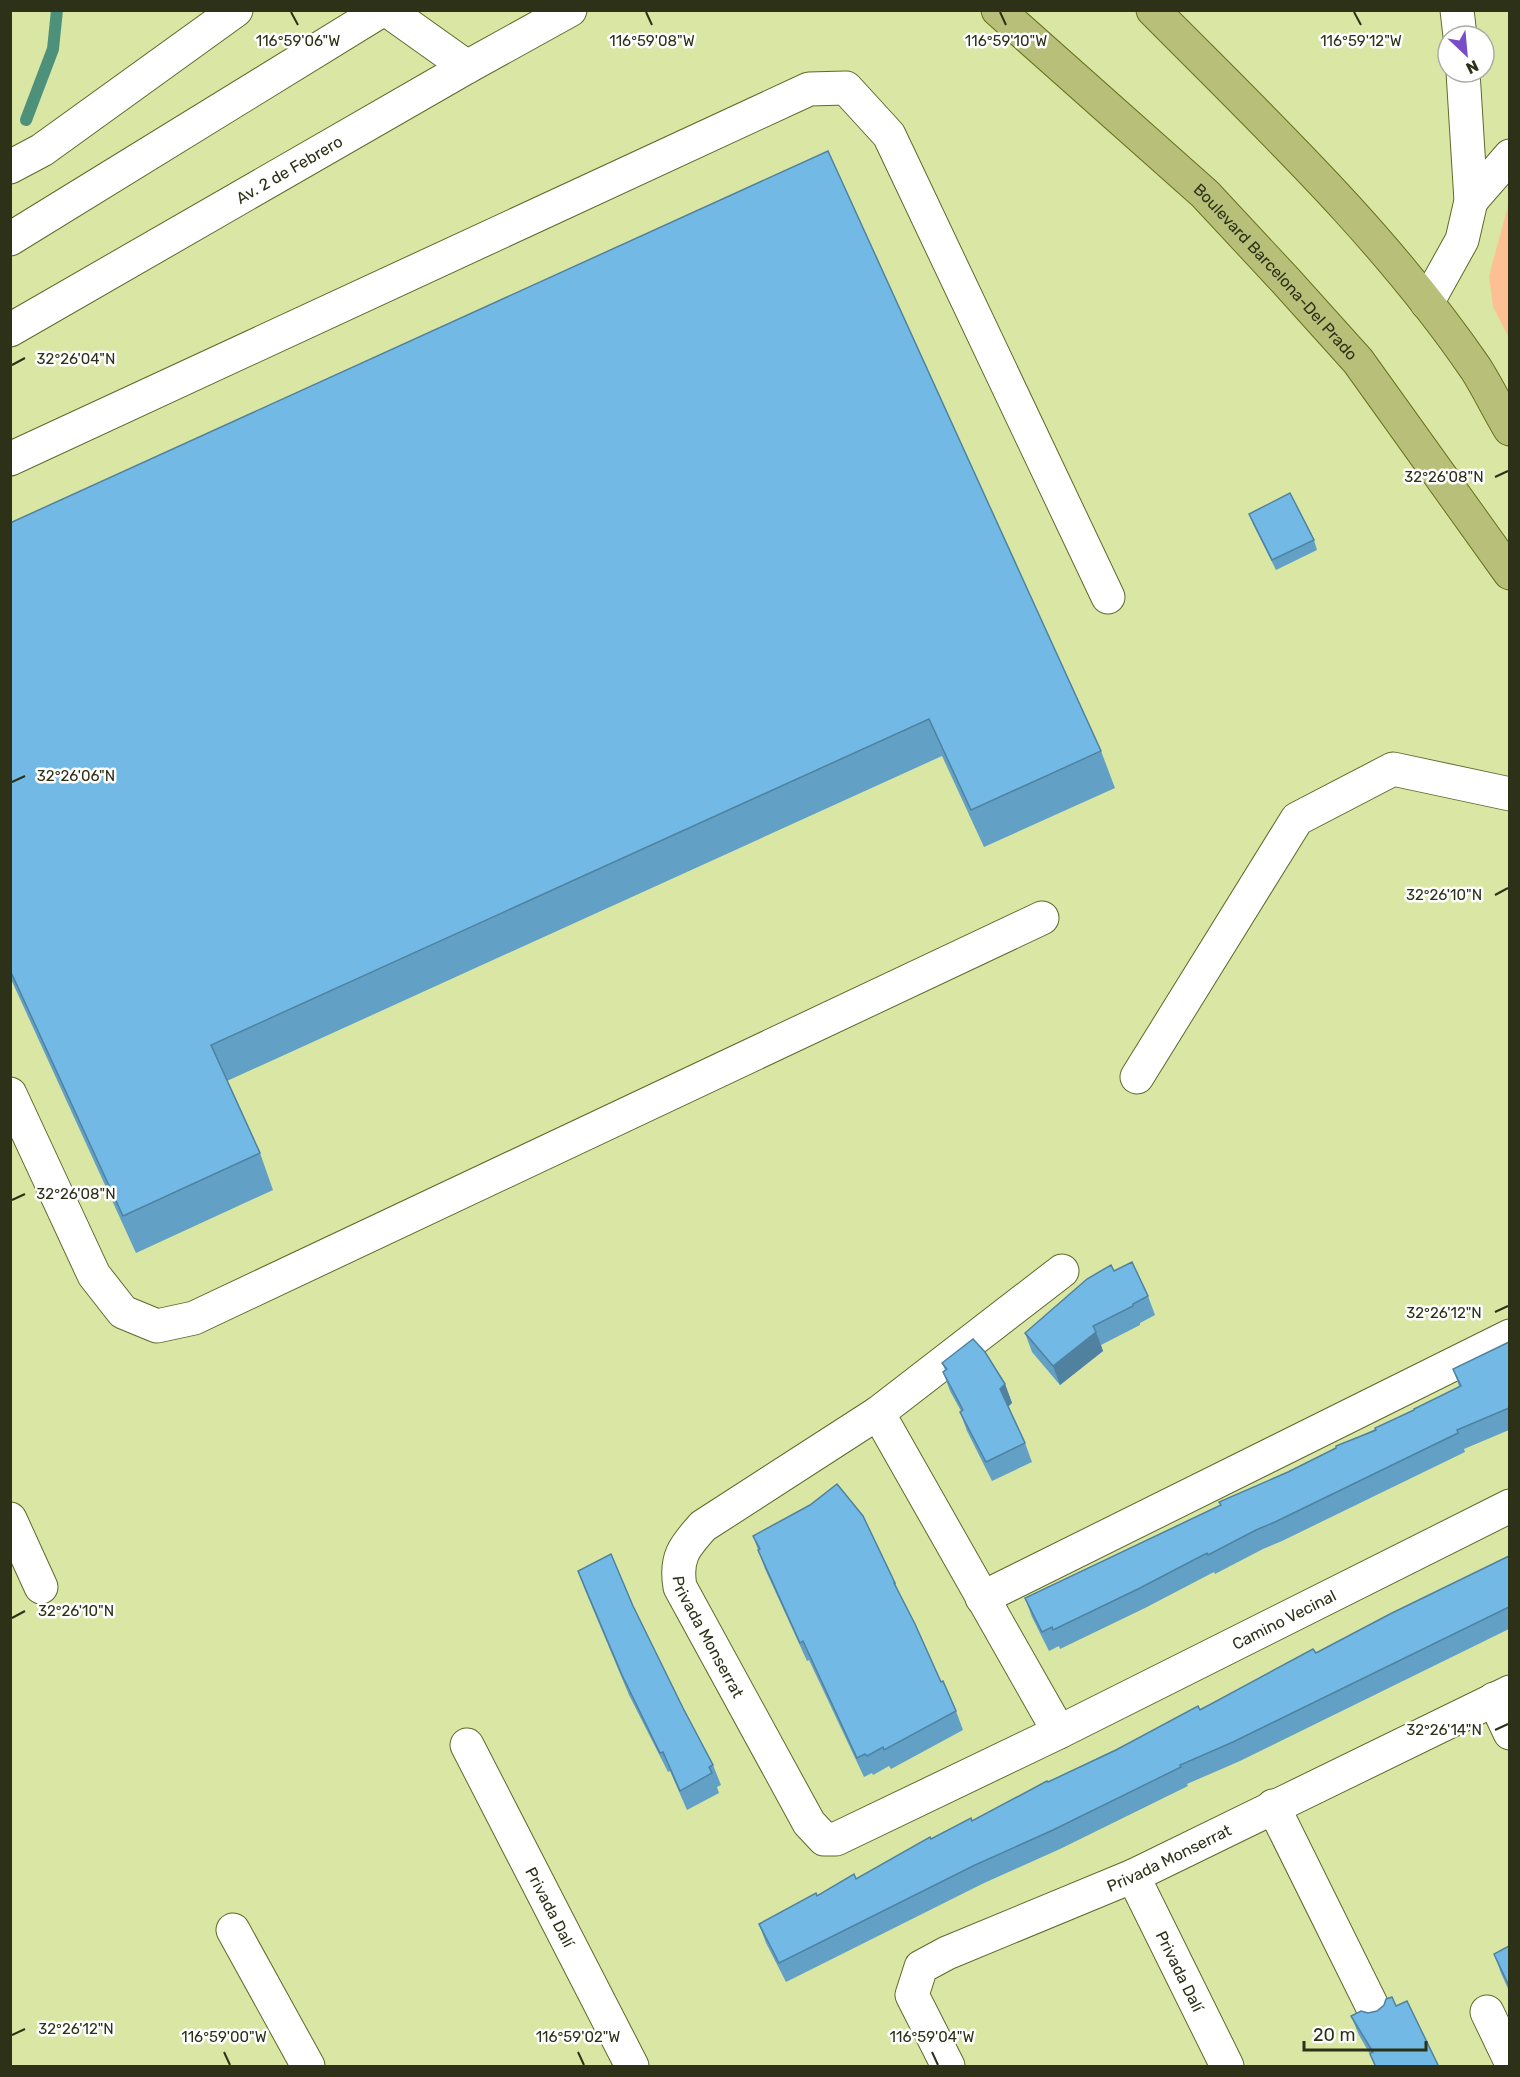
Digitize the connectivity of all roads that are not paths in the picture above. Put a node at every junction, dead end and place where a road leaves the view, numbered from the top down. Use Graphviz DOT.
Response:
graph roads {
  1 [pos="236,10"];
  2 [pos="382,10"];
  3 [pos="387,10"];
  4 [pos="570,10"];
  5 [pos="998,10"];
  6 [pos="1153,10"];
  7 [pos="467,68"];
  8 [pos="1464,84"];
  9 [pos="1509,156"];
  10 [pos="10,167"];
  11 [pos="1472,201"];
  12 [pos="10,238"];
  13 [pos="1427,303"];
  14 [pos="10,330"];
  15 [pos="1509,429"];
  16 [pos="10,459"];
  17 [pos="1509,573"];
  18 [pos="1108,597"];
  19 [pos="1509,794"];
  20 [pos="1042,918"];
  21 [pos="1137,1077"];
  22 [pos="10,1094"];
  23 [pos="1062,1271"];
  24 [pos="1509,1336"];
  25 [pos="878,1413"];
  26 [pos="1509,1506"];
  27 [pos="10,1519"];
  28 [pos="40,1587"];
  29 [pos="982,1598"];
  30 [pos="1502,1696"];
  31 [pos="1059,1732"];
  32 [pos="1509,1733"];
  33 [pos="467,1745"];
  34 [pos="1273,1806"];
  35 [pos="1133,1876"];
  36 [pos="233,1930"];
  37 [pos="1487,2012"];
  38 [pos="1376,2014"];
  39 [pos="1509,2060"];
  40 [pos="308,2067"];
  41 [pos="632,2067"];
  42 [pos="948,2067"];
  43 [pos="1227,2067"];
  1 -- 10 [label="street"];
  2 -- 12 [label="street"];
  3 -- 7 [label="street"];
  4 -- 7 [label="street, Av. 2 de Febrero"];
  5 -- 17 [label="main road, Boulevard Barcelona-Del Prado"];
  6 -- 13 [label="main road"];
  7 -- 14 [label="street, Av. 2 de Febrero"];
  8 -- 11 [label="street"];
  9 -- 11 [label="street"];
  11 -- 13 [label="street"];
  13 -- 15 [label="main road"];
  16 -- 18 [label="street"];
  19 -- 21 [label="street"];
  20 -- 22 [label="street"];
  23 -- 25 [label="street, Privada Monserrat"];
  24 -- 29 [label="street"];
  25 -- 29 [label="street"];
  25 -- 31 [label="street, Privada Monserrat"];
  26 -- 31 [label="street, Camino Vecinal"];
  27 -- 28 [label="street"];
  29 -- 31 [label="street"];
  30 -- 32 [label="street"];
  30 -- 34 [label="street, Privada Monserrat"];
  33 -- 41 [label="street, Privada Dalí"];
  34 -- 35 [label="street, Privada Monserrat"];
  34 -- 38 [label="street"];
  35 -- 42 [label="street, Privada Monserrat"];
  35 -- 43 [label="street, Privada Dalí"];
  36 -- 40 [label="street"];
  37 -- 39 [label="street"];
}
